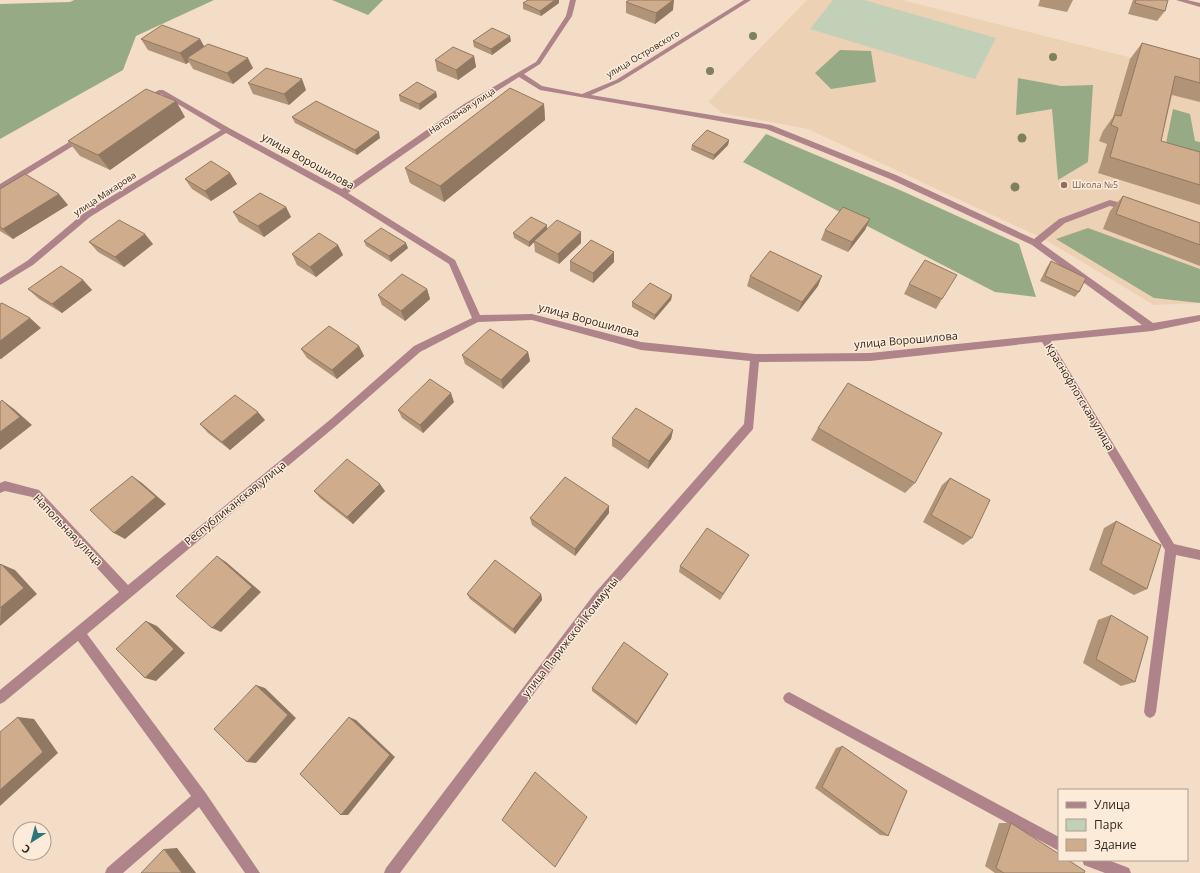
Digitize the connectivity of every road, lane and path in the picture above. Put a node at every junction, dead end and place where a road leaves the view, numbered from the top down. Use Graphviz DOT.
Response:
graph roads {
  1 [pos="573,0"];
  2 [pos="748,0"];
  3 [pos="1179,0"];
  4 [pos="1200,5"];
  5 [pos="519,74"];
  6 [pos="583,96"];
  7 [pos="141,103"];
  8 [pos="226,130"];
  9 [pos="87,135"];
  10 [pos="0,188"];
  11 [pos="342,193"];
  12 [pos="1140,211"];
  13 [pos="1035,243"];
  14 [pos="0,282"];
  15 [pos="1200,318"];
  16 [pos="478,319"];
  17 [pos="1152,327"];
  18 [pos="1044,338"];
  19 [pos="755,358"];
  20 [pos="0,488"];
  21 [pos="1171,548"];
  22 [pos="1200,555"];
  23 [pos="127,592"];
  24 [pos="79,633"];
  25 [pos="0,698"];
  26 [pos="789,698"];
  27 [pos="1150,712"];
  28 [pos="200,797"];
  29 [pos="1058,843"];
  30 [pos="1092,861"];
  31 [pos="112,873"];
  32 [pos="253,873"];
  33 [pos="391,873"];
  34 [pos="1124,873"];
  1 -- 5 [label="street, Напольная улица"];
  2 -- 6 [label="street, улица Островского"];
  3 -- 4 [label="street"];
  5 -- 6 [label="street"];
  5 -- 11 [label="street, Напольная улица"];
  6 -- 13 [label="street"];
  7 -- 8 [label="street, улица Ворошилова"];
  8 -- 11 [label="street, улица Ворошилова"];
  8 -- 14 [label="street, улица Макарова"];
  9 -- 10 [label="street"];
  11 -- 16 [label="street, улица Ворошилова"];
  12 -- 13 [label="street"];
  13 -- 17 [label="street"];
  15 -- 17 [label="street, Краснофлотская улица"];
  16 -- 19 [label="street, улица Ворошилова"];
  16 -- 23 [label="street, Республиканская улица"];
  17 -- 18 [label="street, Краснофлотская улица"];
  18 -- 19 [label="street, улица Ворошилова"];
  18 -- 21 [label="street, Краснофлотская улица"];
  19 -- 33 [label="street, улица Парижской Коммуны"];
  20 -- 23 [label="street, Напольная улица"];
  21 -- 22 [label="street"];
  21 -- 27 [label="street"];
  23 -- 24 [label="street, Республиканская улица"];
  24 -- 25 [label="street, Республиканская улица"];
  24 -- 28 [label="street"];
  26 -- 29 [label="street"];
  28 -- 31 [label="street"];
  28 -- 32 [label="street"];
  30 -- 34 [label="street"];
}
